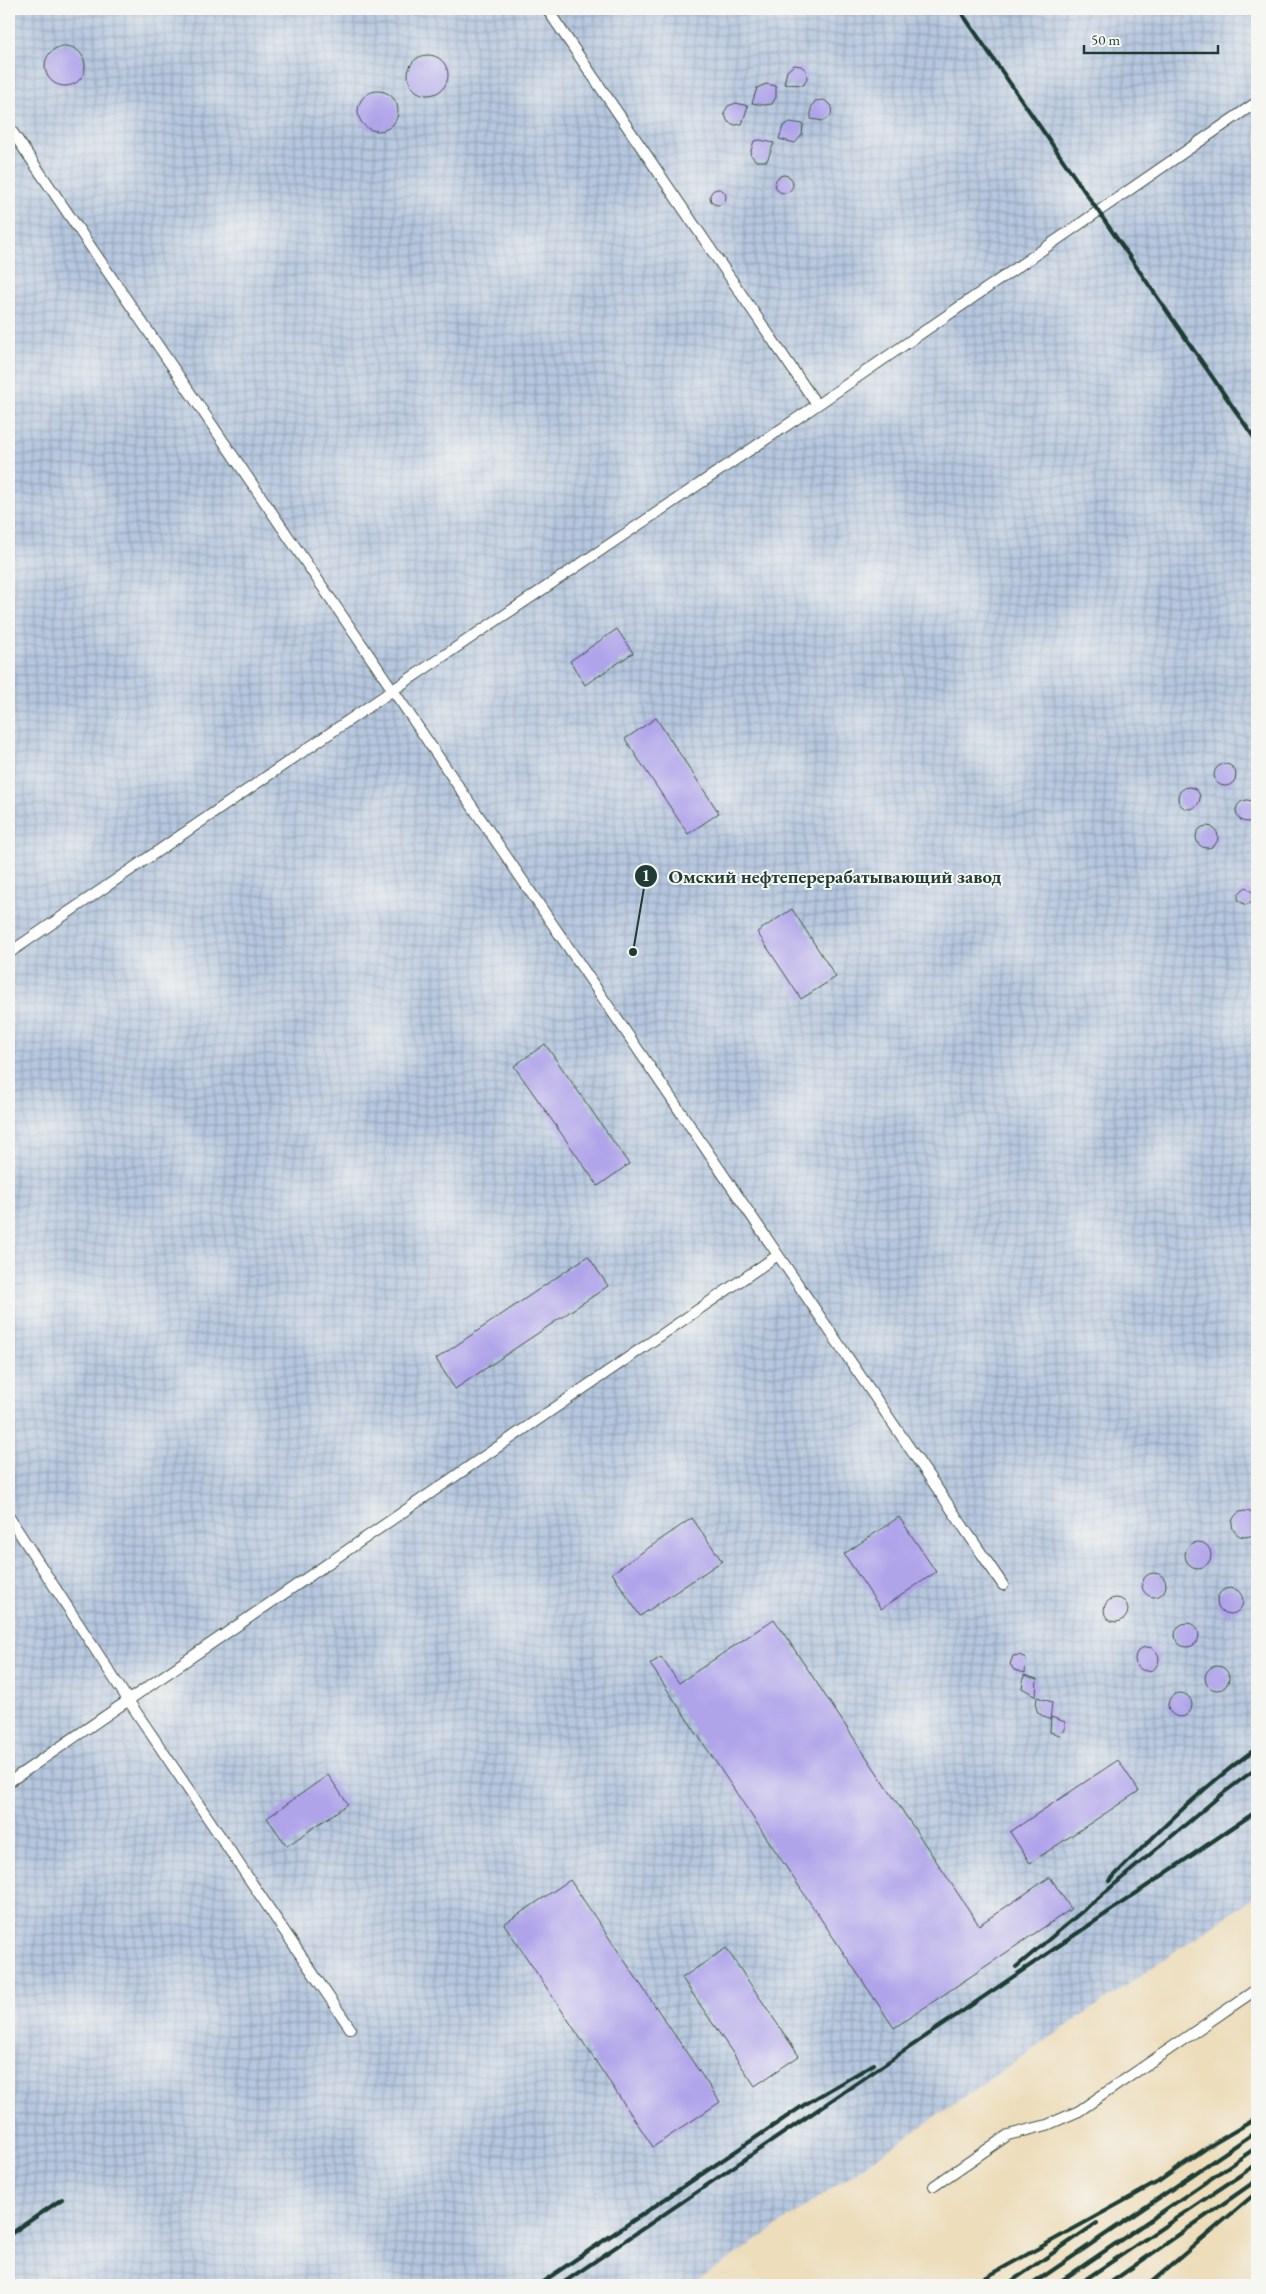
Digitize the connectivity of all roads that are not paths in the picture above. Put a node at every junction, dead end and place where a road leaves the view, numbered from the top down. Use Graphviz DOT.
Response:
graph roads {
  1 [pos="547,9"];
  2 [pos="1257,102"];
  3 [pos="9,127"];
  4 [pos="817,405"];
  5 [pos="393,690"];
  6 [pos="9,953"];
  7 [pos="778,1255"];
  8 [pos="9,1517"];
  9 [pos="1003,1585"];
  10 [pos="128,1700"];
  11 [pos="9,1782"];
  12 [pos="1257,1989"];
  13 [pos="350,2028"];
  14 [pos="934,2186"];
  1 -- 4 [label="lane"];
  2 -- 4 [label="lane"];
  3 -- 5 [label="lane"];
  4 -- 5 [label="lane"];
  5 -- 6 [label="lane"];
  5 -- 7 [label="lane"];
  7 -- 9 [label="lane"];
  7 -- 10 [label="lane"];
  8 -- 10 [label="lane"];
  10 -- 11 [label="lane"];
  10 -- 13 [label="lane"];
  12 -- 14 [label="lane"];
}
